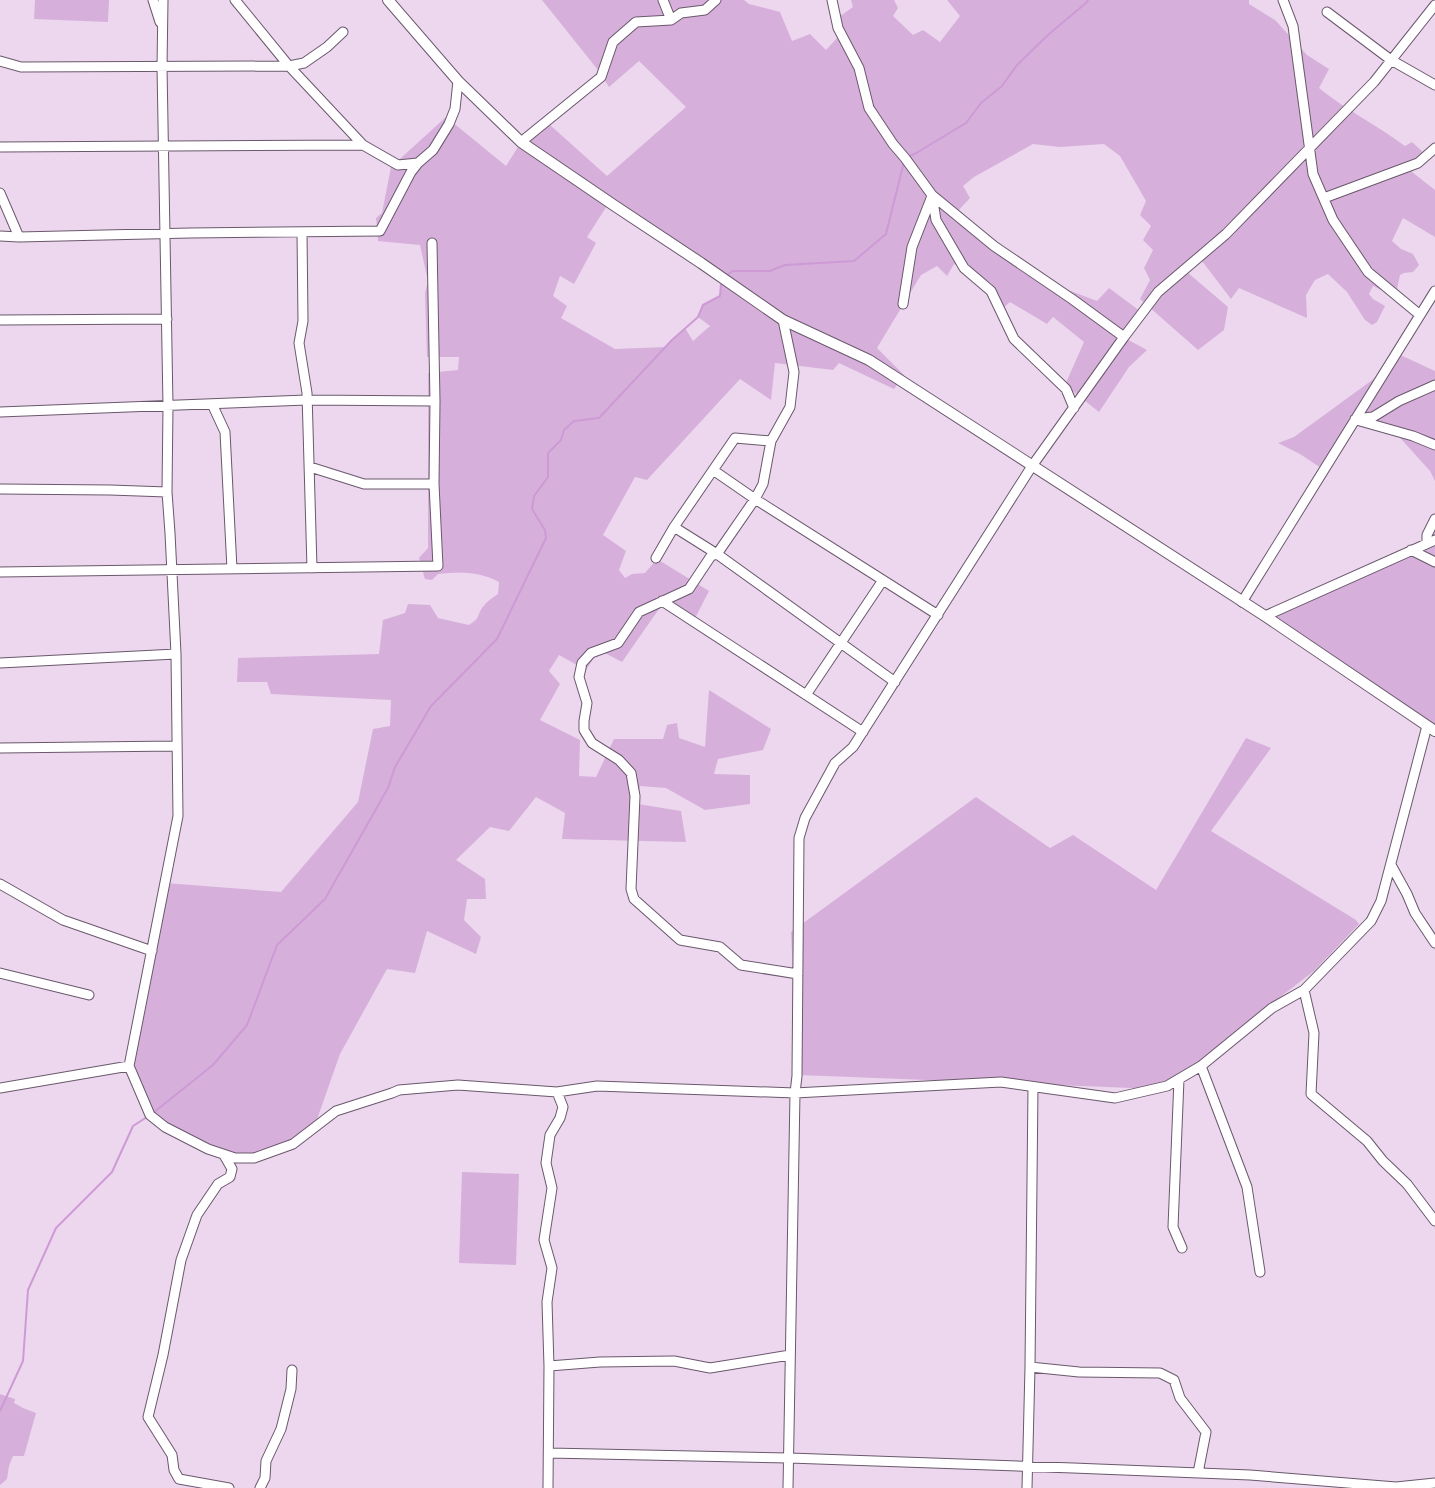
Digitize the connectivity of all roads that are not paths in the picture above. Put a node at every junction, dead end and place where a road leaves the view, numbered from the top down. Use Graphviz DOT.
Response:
graph roads {
  1 [pos="153,0"];
  2 [pos="163,0"];
  3 [pos="235,0"];
  4 [pos="388,0"];
  5 [pos="663,0"];
  6 [pos="716,0"];
  7 [pos="832,0"];
  8 [pos="1282,0"];
  9 [pos="1435,5"];
  10 [pos="1327,12"];
  11 [pos="671,20"];
  12 [pos="162,29"];
  13 [pos="342,32"];
  14 [pos="1391,60"];
  15 [pos="0,61"];
  16 [pos="289,66"];
  17 [pos="162,67"];
  18 [pos="458,81"];
  19 [pos="1435,85"];
  20 [pos="521,142"];
  21 [pos="363,146"];
  22 [pos="0,147"];
  23 [pos="164,147"];
  24 [pos="1309,148"];
  25 [pos="1435,148"];
  26 [pos="418,163"];
  27 [pos="0,193"];
  28 [pos="932,195"];
  29 [pos="1324,198"];
  30 [pos="302,232"];
  31 [pos="166,234"];
  32 [pos="0,236"];
  33 [pos="19,237"];
  34 [pos="432,243"];
  35 [pos="1435,291"];
  36 [pos="903,304"];
  37 [pos="1420,315"];
  38 [pos="167,319"];
  39 [pos="0,320"];
  40 [pos="783,320"];
  41 [pos="1124,337"];
  42 [pos="1435,385"];
  43 [pos="307,400"];
  44 [pos="435,401"];
  45 [pos="212,404"];
  46 [pos="168,406"];
  47 [pos="1074,408"];
  48 [pos="0,412"];
  49 [pos="1356,419"];
  50 [pos="771,441"];
  51 [pos="1435,445"];
  52 [pos="310,466"];
  53 [pos="1032,466"];
  54 [pos="713,470"];
  55 [pos="434,484"];
  56 [pos="0,489"];
  57 [pos="167,492"];
  58 [pos="755,499"];
  59 [pos="1435,519"];
  60 [pos="674,527"];
  61 [pos="1431,542"];
  62 [pos="1412,550"];
  63 [pos="717,554"];
  64 [pos="656,558"];
  65 [pos="1435,562"];
  66 [pos="312,568"];
  67 [pos="232,569"];
  68 [pos="172,570"];
  69 [pos="0,572"];
  70 [pos="884,580"];
  71 [pos="662,601"];
  72 [pos="1242,602"];
  73 [pos="938,615"];
  74 [pos="1265,616"];
  75 [pos="840,644"];
  76 [pos="176,654"];
  77 [pos="0,663"];
  78 [pos="894,682"];
  79 [pos="806,695"];
  80 [pos="1431,728"];
  81 [pos="863,732"];
  82 [pos="177,746"];
  83 [pos="0,748"];
  84 [pos="1390,865"];
  85 [pos="0,884"];
  86 [pos="1435,943"];
  87 [pos="152,951"];
  88 [pos="0,973"];
  89 [pos="798,974"];
  90 [pos="1304,990"];
  91 [pos="88,994"];
  92 [pos="129,1066"];
  93 [pos="1201,1066"];
  94 [pos="1178,1079"];
  95 [pos="1033,1086"];
  96 [pos="0,1088"];
  97 [pos="557,1092"];
  98 [pos="795,1093"];
  99 [pos="224,1156"];
  100 [pos="1435,1221"];
  101 [pos="1182,1248"];
  102 [pos="1260,1272"];
  103 [pos="790,1355"];
  104 [pos="549,1366"];
  105 [pos="1030,1367"];
  106 [pos="292,1370"];
  107 [pos="550,1453"];
  108 [pos="789,1458"];
  109 [pos="1027,1467"];
  110 [pos="1198,1473"];
  111 [pos="1435,1483"];
  112 [pos="1300,1484"];
  113 [pos="229,1488"];
  114 [pos="260,1488"];
  115 [pos="548,1488"];
  116 [pos="788,1488"];
  117 [pos="1026,1488"];
  1 -- 12 [label="street"];
  2 -- 12 [label="street"];
  3 -- 16 [label="street"];
  4 -- 18 [label="main road"];
  5 -- 11 [label="street"];
  6 -- 11 [label="street"];
  7 -- 28 [label="street"];
  8 -- 24 [label="street"];
  9 -- 14 [label="street"];
  10 -- 14 [label="street"];
  11 -- 20 [label="street"];
  12 -- 17 [label="street"];
  13 -- 16 [label="street"];
  14 -- 19 [label="street"];
  14 -- 24 [label="street"];
  15 -- 17 [label="street"];
  16 -- 17 [label="street"];
  16 -- 21 [label="street"];
  17 -- 23 [label="street"];
  18 -- 20 [label="main road"];
  18 -- 26 [label="street"];
  20 -- 40 [label="main road"];
  21 -- 23 [label="street"];
  21 -- 26 [label="street"];
  22 -- 23 [label="street"];
  23 -- 31 [label="street"];
  24 -- 29 [label="street"];
  24 -- 41 [label="street"];
  25 -- 29 [label="street"];
  26 -- 30 [label="street"];
  27 -- 33 [label="street"];
  28 -- 36 [label="street"];
  28 -- 41 [label="street"];
  28 -- 47 [label="street"];
  29 -- 37 [label="street"];
  30 -- 31 [label="street"];
  30 -- 43 [label="street"];
  31 -- 33 [label="street"];
  31 -- 38 [label="street"];
  32 -- 33 [label="street"];
  34 -- 44 [label="street"];
  35 -- 37 [label="street"];
  37 -- 49 [label="street"];
  38 -- 39 [label="street"];
  38 -- 46 [label="street"];
  40 -- 50 [label="street"];
  40 -- 53 [label="main road"];
  41 -- 47 [label="street"];
  42 -- 49 [label="street"];
  43 -- 44 [label="street"];
  43 -- 45 [label="street"];
  43 -- 52 [label="street"];
  44 -- 55 [label="street"];
  45 -- 46 [label="street"];
  45 -- 67 [label="street"];
  46 -- 48 [label="street"];
  46 -- 57 [label="street"];
  47 -- 53 [label="street"];
  49 -- 51 [label="street"];
  49 -- 72 [label="street"];
  50 -- 54 [label="street"];
  50 -- 58 [label="street"];
  52 -- 55 [label="street"];
  52 -- 66 [label="street"];
  53 -- 72 [label="main road"];
  53 -- 73 [label="street"];
  54 -- 58 [label="street"];
  54 -- 60 [label="street"];
  55 -- 66 [label="street"];
  56 -- 57 [label="street"];
  57 -- 68 [label="street"];
  58 -- 63 [label="street"];
  58 -- 70 [label="street"];
  59 -- 61 [label="street"];
  60 -- 63 [label="street"];
  60 -- 64 [label="street"];
  61 -- 62 [label="street"];
  62 -- 65 [label="street"];
  62 -- 74 [label="street"];
  63 -- 71 [label="street"];
  63 -- 75 [label="street"];
  66 -- 67 [label="street"];
  67 -- 68 [label="street"];
  68 -- 69 [label="street"];
  68 -- 76 [label="street"];
  70 -- 73 [label="street"];
  70 -- 75 [label="street"];
  71 -- 79 [label="street"];
  71 -- 89 [label="street"];
  72 -- 74 [label="main road"];
  73 -- 78 [label="street"];
  74 -- 80 [label="main road"];
  75 -- 78 [label="street"];
  75 -- 79 [label="street"];
  76 -- 77 [label="street"];
  76 -- 82 [label="street"];
  78 -- 81 [label="street"];
  79 -- 81 [label="street"];
  80 -- 84 [label="street"];
  81 -- 89 [label="street"];
  82 -- 83 [label="street"];
  82 -- 87 [label="street"];
  84 -- 86 [label="street"];
  84 -- 90 [label="street"];
  85 -- 87 [label="street"];
  87 -- 92 [label="street"];
  88 -- 91 [label="street"];
  89 -- 98 [label="street"];
  90 -- 93 [label="street"];
  90 -- 100 [label="street"];
  92 -- 96 [label="street"];
  92 -- 99 [label="street"];
  93 -- 94 [label="street"];
  93 -- 102 [label="street"];
  94 -- 95 [label="street"];
  94 -- 101 [label="street"];
  95 -- 98 [label="street"];
  95 -- 105 [label="street"];
  97 -- 98 [label="street"];
  97 -- 99 [label="street"];
  97 -- 104 [label="street"];
  98 -- 103 [label="street"];
  99 -- 113 [label="street"];
  103 -- 104 [label="street"];
  103 -- 108 [label="street"];
  104 -- 107 [label="street"];
  105 -- 109 [label="street"];
  105 -- 110 [label="street"];
  106 -- 114 [label="street"];
  107 -- 108 [label="street"];
  107 -- 115 [label="street"];
  108 -- 109 [label="street"];
  108 -- 116 [label="street"];
  109 -- 110 [label="street"];
  109 -- 117 [label="street"];
  110 -- 112 [label="street"];
  111 -- 112 [label="street"];
}
